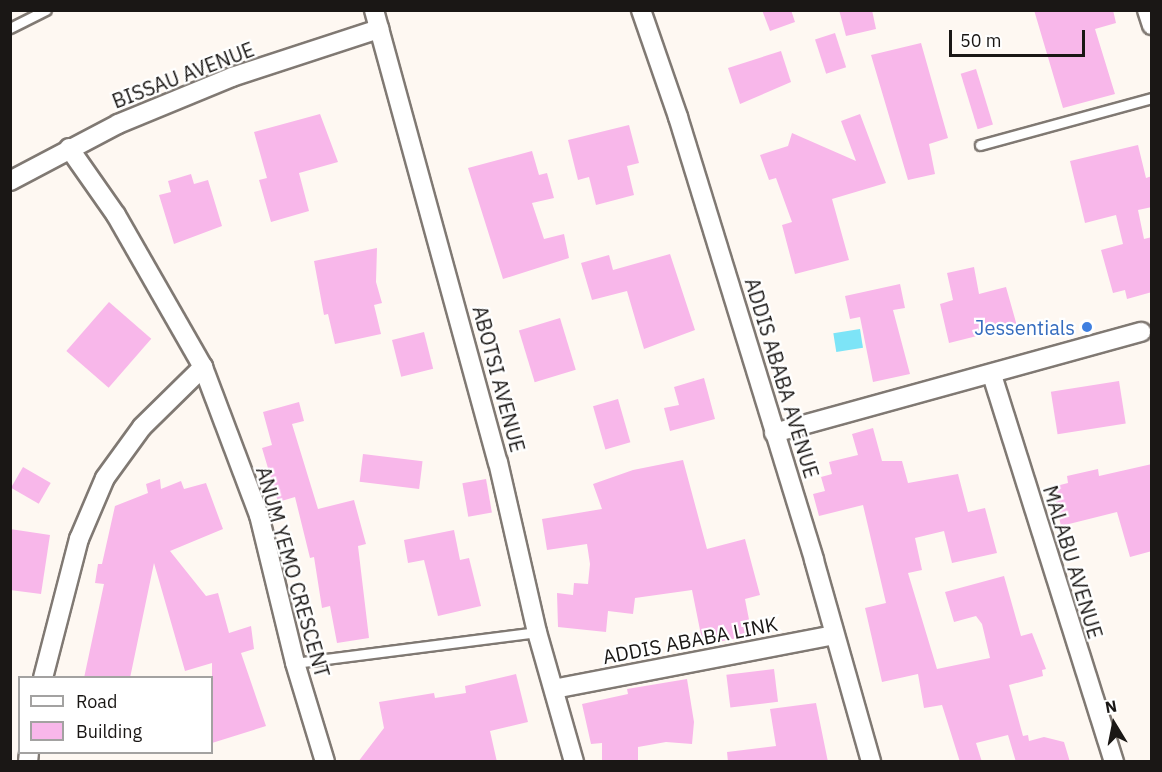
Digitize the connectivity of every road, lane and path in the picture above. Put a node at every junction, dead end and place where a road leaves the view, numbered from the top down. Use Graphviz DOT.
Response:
graph roads {
  1 [pos="46,10"];
  2 [pos="374,10"];
  3 [pos="641,10"];
  4 [pos="1148,10"];
  5 [pos="1152,25"];
  6 [pos="10,28"];
  7 [pos="380,29"];
  8 [pos="1152,98"];
  9 [pos="980,145"];
  10 [pos="69,148"];
  11 [pos="10,181"];
  12 [pos="1141,332"];
  13 [pos="203,367"];
  14 [pos="992,375"];
  15 [pos="774,433"];
  16 [pos="537,632"];
  17 [pos="834,635"];
  18 [pos="295,663"];
  19 [pos="44,676"];
  20 [pos="554,689"];
  21 [pos="325,762"];
  22 [pos="574,762"];
  23 [pos="871,762"];
  24 [pos="1114,762"];
  1 -- 6 [label="lane"];
  2 -- 7 [label="street, ABOTSI AVENUE"];
  3 -- 15 [label="street, ADDIS ABABA AVENUE"];
  4 -- 5 [label="street"];
  7 -- 10 [label="street, BISSAU AVENUE"];
  7 -- 16 [label="street, ABOTSI AVENUE"];
  8 -- 9 [label="lane"];
  10 -- 11 [label="street, BISSAU AVENUE"];
  10 -- 13 [label="street, ANUM YEMO CRESCENT"];
  12 -- 14 [label="street"];
  13 -- 18 [label="street, ANUM YEMO CRESCENT"];
  13 -- 19 [label="street"];
  14 -- 15 [label="street"];
  14 -- 24 [label="street, MALABU AVENUE"];
  15 -- 17 [label="street, ADDIS ABABA AVENUE"];
  16 -- 18 [label="lane"];
  16 -- 20 [label="street, ABOTSI AVENUE"];
  17 -- 20 [label="street, ADDIS ABABA LINK"];
  17 -- 23 [label="street, ADDIS ABABA AVENUE"];
  18 -- 21 [label="street, ANUM YEMO CRESCENT"];
  20 -- 22 [label="street, ABOTSI AVENUE"];
}
